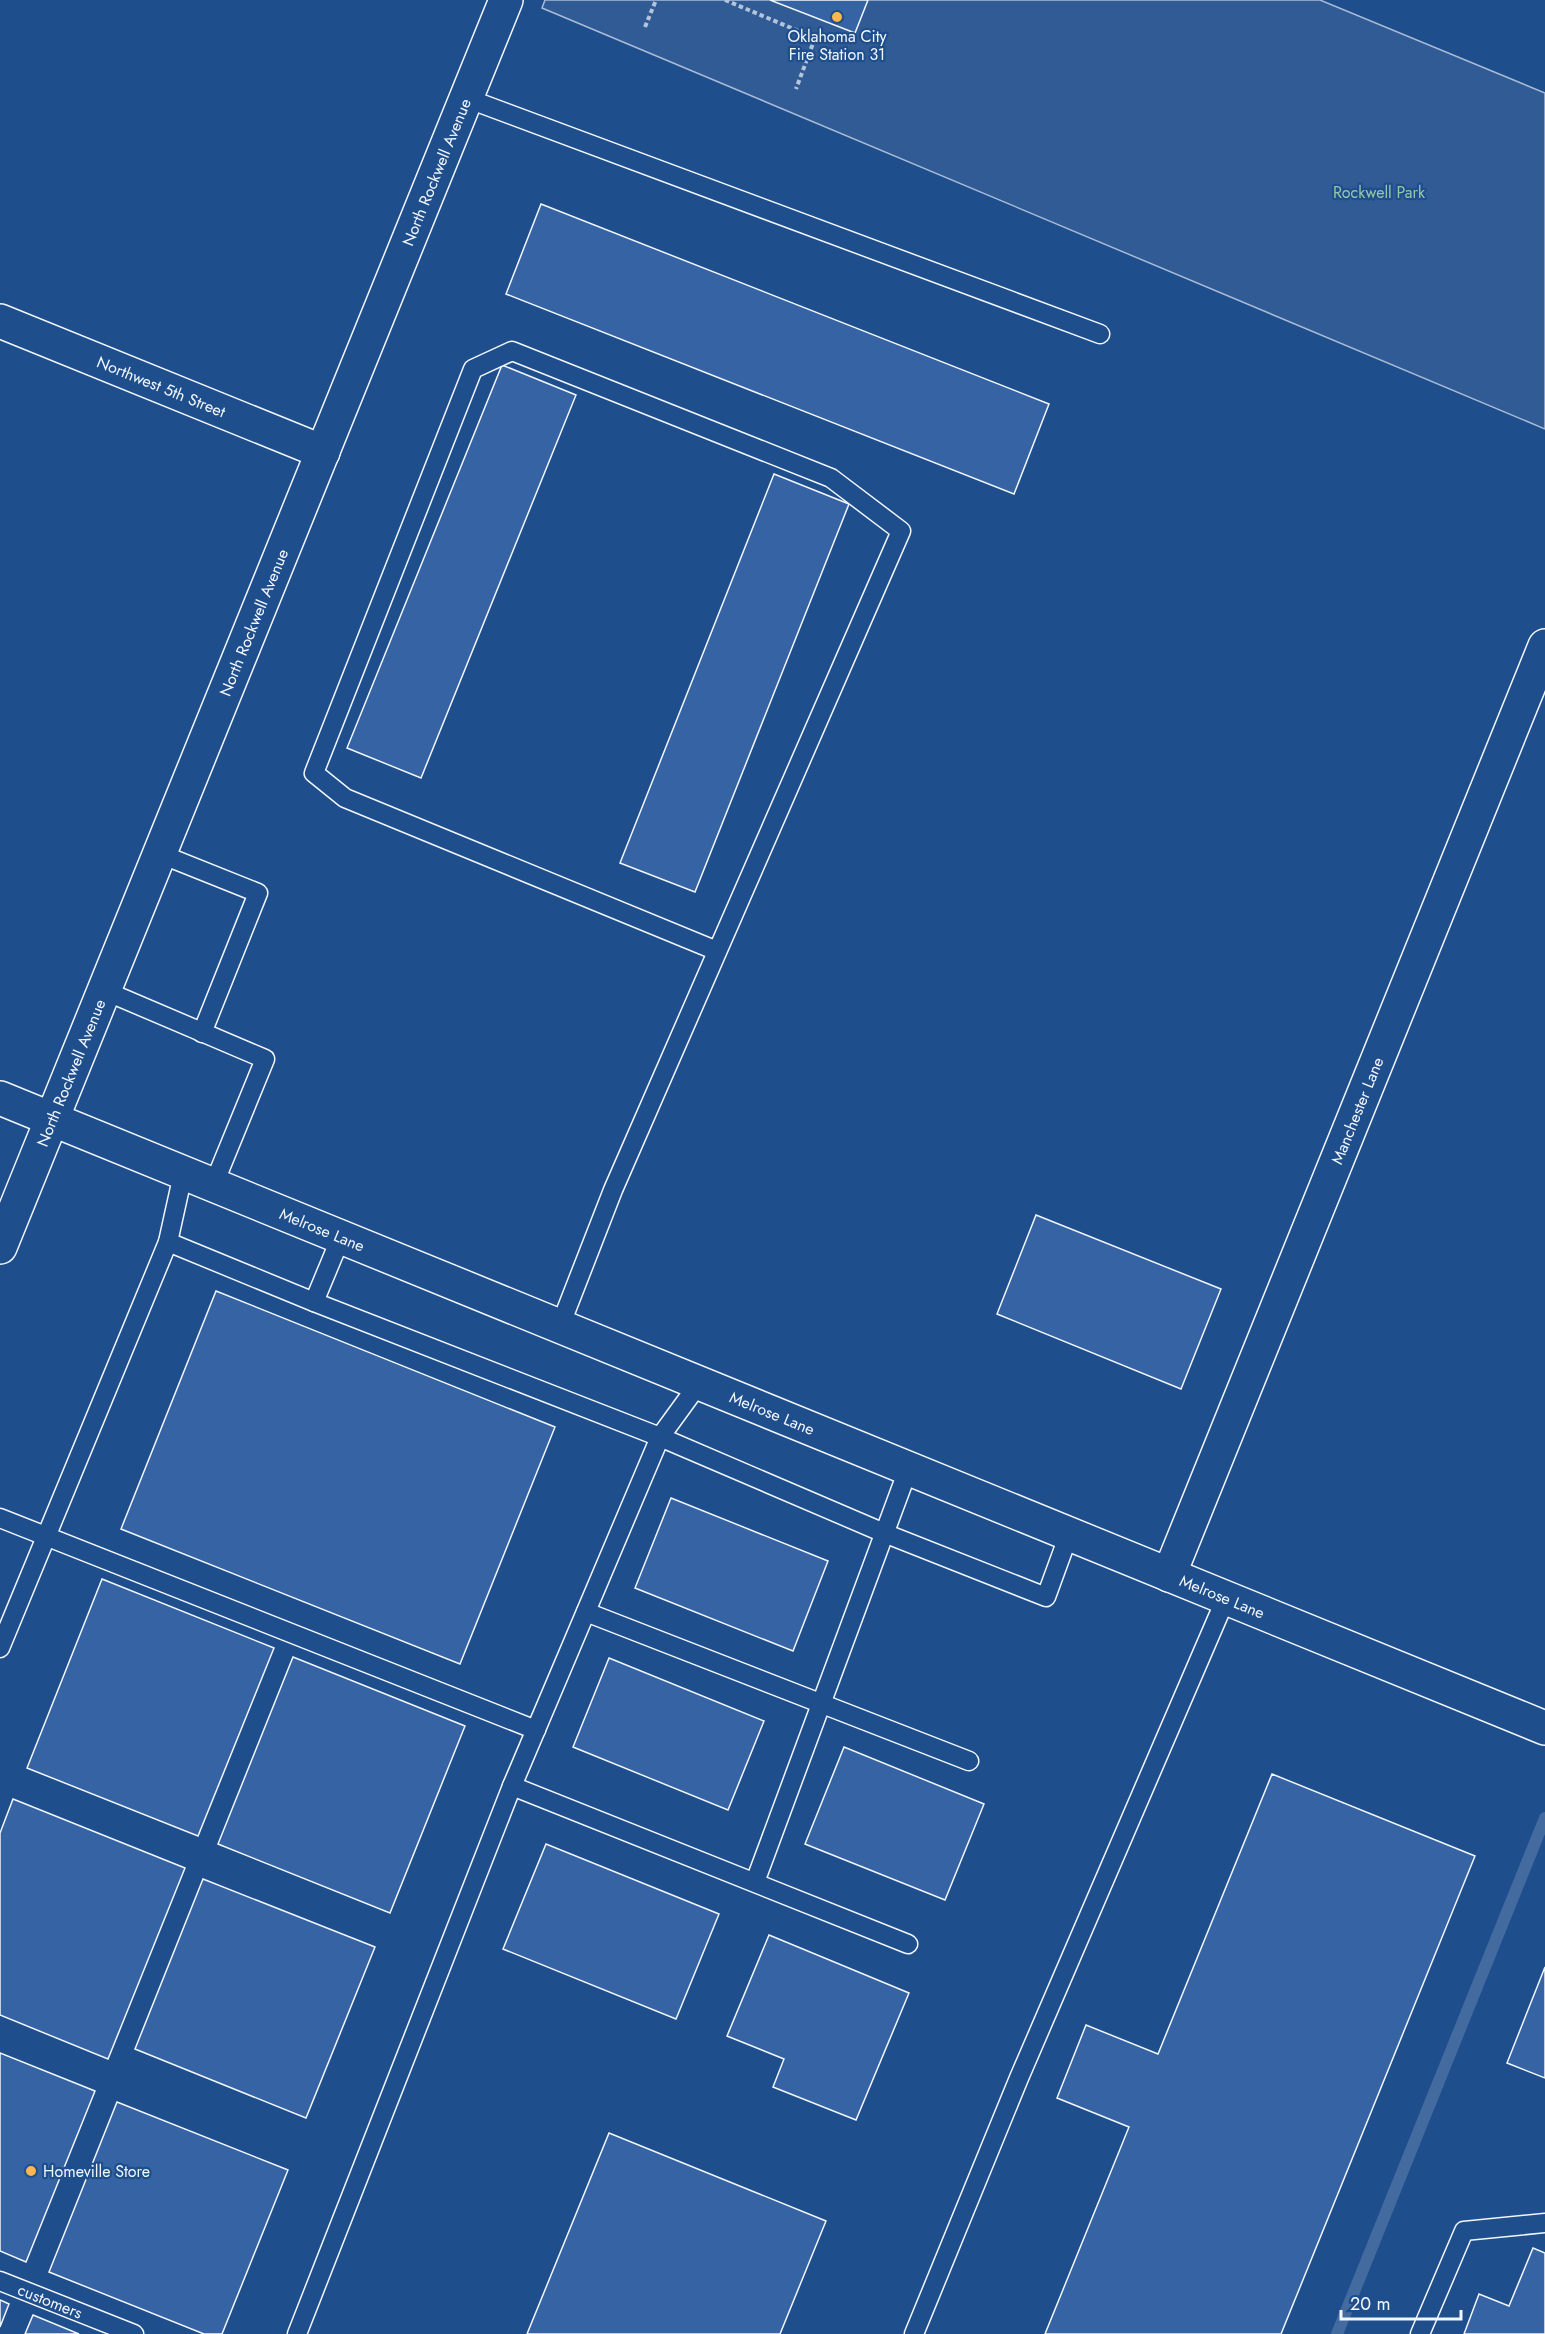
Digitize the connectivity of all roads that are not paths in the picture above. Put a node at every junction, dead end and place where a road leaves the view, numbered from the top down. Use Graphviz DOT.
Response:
graph roads {
  1 [pos="506,0"];
  2 [pos="466,98"];
  3 [pos="0,321"];
  4 [pos="1100,334"];
  5 [pos="323,452"];
  6 [pos="1545,646"];
  7 [pos="158,853"];
  8 [pos="717,951"];
  9 [pos="103,990"];
  10 [pos="202,1033"];
  11 [pos="0,1098"];
  12 [pos="50,1119"];
  13 [pos="183,1174"];
  14 [pos="213,1186"];
  15 [pos="341,1237"];
  16 [pos="168,1242"];
  17 [pos="0,1247"];
  18 [pos="314,1302"];
  19 [pos="560,1326"];
  20 [pos="700,1382"];
  21 [pos="660,1437"];
  22 [pos="909,1467"];
  23 [pos="0,1518"];
  24 [pos="884,1533"];
  25 [pos="1069,1533"];
  26 [pos="46,1534"];
  27 [pos="1169,1575"];
  28 [pos="1226,1598"];
  29 [pos="586,1612"];
  30 [pos="0,1648"];
  31 [pos="820,1703"];
  32 [pos="1545,1728"];
  33 [pos="536,1730"];
  34 [pos="969,1761"];
  35 [pos="512,1786"];
  36 [pos="755,1882"];
  37 [pos="908,1944"];
  38 [pos="1545,2223"];
  39 [pos="0,2281"];
  40 [pos="134,2334"];
  41 [pos="297,2334"];
  42 [pos="914,2334"];
  43 [pos="1420,2334"];
  1 -- 2 [label="street, North Rockwell Avenue"];
  2 -- 4 [label="lane"];
  2 -- 5 [label="street, North Rockwell Avenue"];
  3 -- 5 [label="street, Northwest 5th Street"];
  5 -- 7 [label="street, North Rockwell Avenue"];
  6 -- 27 [label="street, Manchester Lane"];
  7 -- 9 [label="street, North Rockwell Avenue"];
  7 -- 10 [label="lane"];
  8 -- 8 [label="lane"];
  8 -- 19 [label="lane"];
  9 -- 10 [label="lane"];
  9 -- 12 [label="street, North Rockwell Avenue"];
  10 -- 14 [label="lane"];
  11 -- 12 [label="street, Melrose Lane"];
  12 -- 13 [label="street, Melrose Lane"];
  12 -- 17 [label="street, North Rockwell Avenue"];
  13 -- 14 [label="street, Melrose Lane"];
  13 -- 16 [label="lane"];
  14 -- 15 [label="street, Melrose Lane"];
  15 -- 18 [label="lane"];
  15 -- 19 [label="street, Melrose Lane"];
  16 -- 18 [label="lane"];
  16 -- 26 [label="lane"];
  18 -- 21 [label="lane"];
  19 -- 20 [label="street, Melrose Lane"];
  20 -- 21 [label="lane"];
  20 -- 22 [label="street, Melrose Lane"];
  21 -- 24 [label="lane"];
  21 -- 29 [label="lane"];
  22 -- 24 [label="lane"];
  22 -- 25 [label="street, Melrose Lane"];
  23 -- 26 [label="lane"];
  24 -- 25 [label="lane"];
  24 -- 31 [label="lane"];
  25 -- 27 [label="street, Melrose Lane"];
  26 -- 30 [label="lane"];
  26 -- 33 [label="lane"];
  27 -- 28 [label="street, Melrose Lane"];
  28 -- 32 [label="street, Melrose Lane"];
  28 -- 42 [label="lane"];
  29 -- 31 [label="lane"];
  29 -- 33 [label="lane"];
  31 -- 34 [label="lane"];
  31 -- 36 [label="lane"];
  33 -- 35 [label="lane"];
  35 -- 36 [label="lane"];
  35 -- 41 [label="lane"];
  36 -- 37 [label="lane"];
  38 -- 43 [label="lane"];
  39 -- 40 [label="lane, customers"];
}
